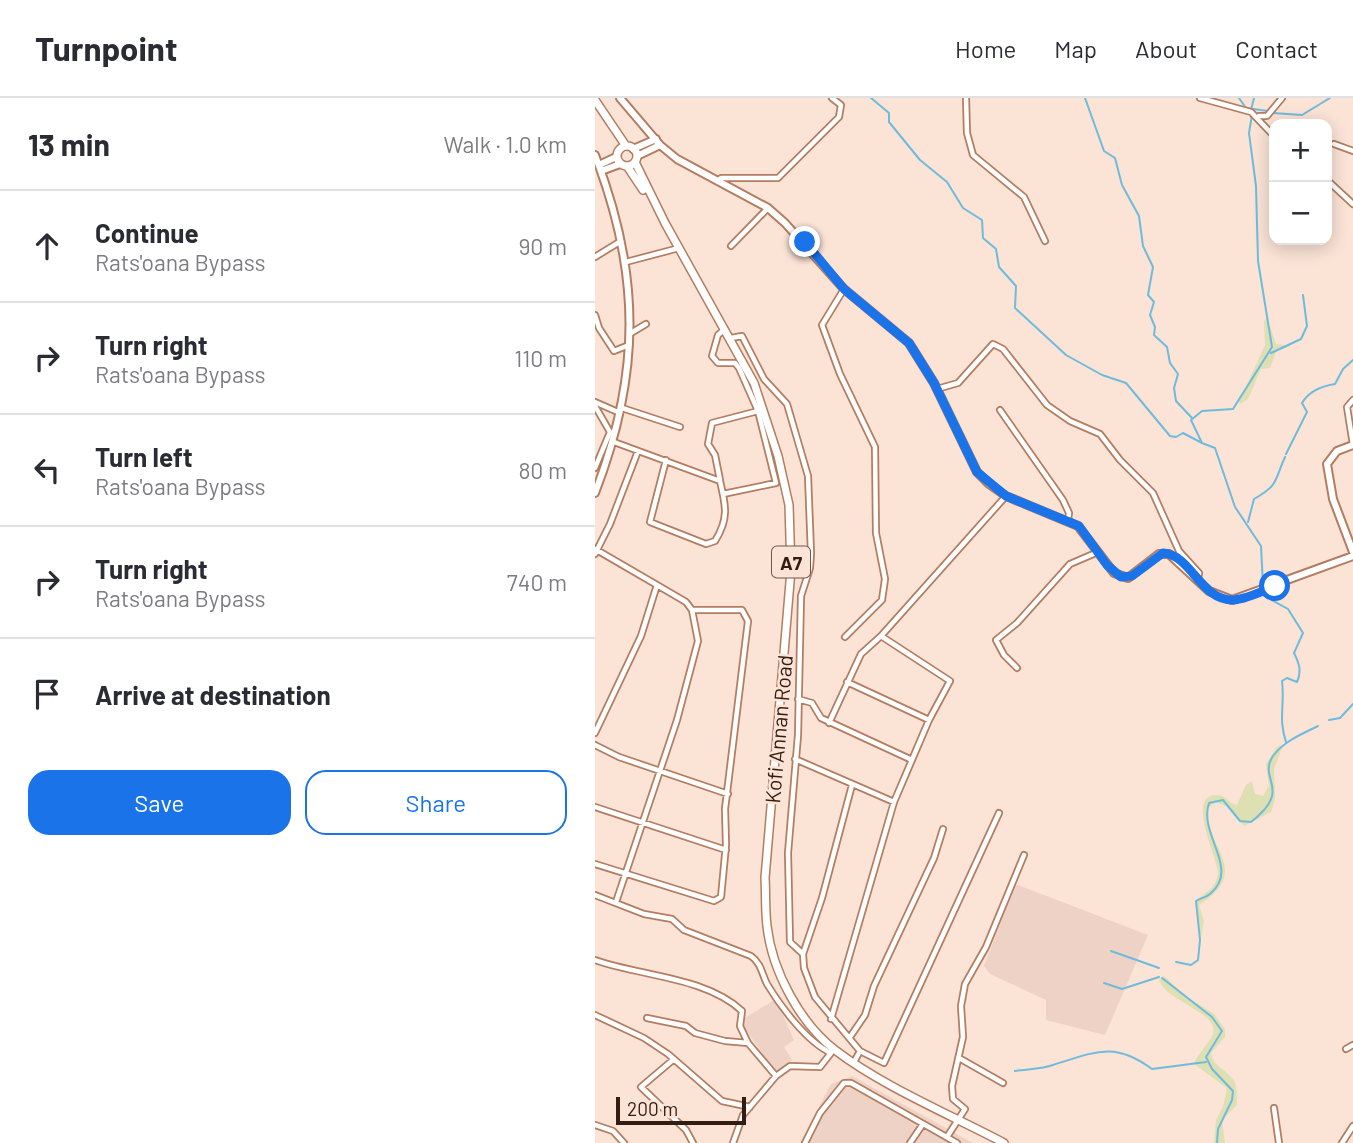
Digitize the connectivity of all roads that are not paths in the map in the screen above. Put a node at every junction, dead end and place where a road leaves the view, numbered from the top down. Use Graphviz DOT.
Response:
graph roads {
  1 [pos="620,98"];
  2 [pos="832,98"];
  3 [pos="966,98"];
  4 [pos="1201,98"];
  5 [pos="1282,98"];
  6 [pos="595,100"];
  7 [pos="840,100"];
  8 [pos="595,107"];
  9 [pos="1258,116"];
  10 [pos="1269,129"];
  11 [pos="658,142"];
  12 [pos="1334,145"];
  13 [pos="1353,151"];
  14 [pos="595,155"];
  15 [pos="627,156"];
  16 [pos="600,168"];
  17 [pos="604,180"];
  18 [pos="595,181"];
  19 [pos="717,182"];
  20 [pos="1329,182"];
  21 [pos="1353,204"];
  22 [pos="768,208"];
  23 [pos="622,240"];
  24 [pos="1045,241"];
  25 [pos="731,246"];
  26 [pos="679,248"];
  27 [pos="595,257"];
  28 [pos="626,262"];
  29 [pos="844,289"];
  30 [pos="595,315"];
  31 [pos="646,324"];
  32 [pos="725,328"];
  33 [pos="631,333"];
  34 [pos="731,338"];
  35 [pos="631,345"];
  36 [pos="937,389"];
  37 [pos="1353,400"];
  38 [pos="595,404"];
  39 [pos="1000,410"];
  40 [pos="621,411"];
  41 [pos="758,411"];
  42 [pos="680,427"];
  43 [pos="614,442"];
  44 [pos="1353,445"];
  45 [pos="638,451"];
  46 [pos="666,460"];
  47 [pos="595,468"];
  48 [pos="720,481"];
  49 [pos="595,493"];
  50 [pos="723,494"];
  51 [pos="1006,496"];
  52 [pos="1068,520"];
  53 [pos="596,551"];
  54 [pos="1098,552"];
  55 [pos="1353,554"];
  56 [pos="1198,581"];
  57 [pos="657,585"];
  58 [pos="692,610"];
  59 [pos="881,636"];
  60 [pos="845,637"];
  61 [pos="1017,668"];
  62 [pos="847,682"];
  63 [pos="798,699"];
  64 [pos="929,720"];
  65 [pos="829,723"];
  66 [pos="595,733"];
  67 [pos="595,745"];
  68 [pos="795,758"];
  69 [pos="912,760"];
  70 [pos="660,771"];
  71 [pos="852,785"];
  72 [pos="728,794"];
  73 [pos="894,802"];
  74 [pos="595,807"];
  75 [pos="999,813"];
  76 [pos="643,823"];
  77 [pos="943,829"];
  78 [pos="726,850"];
  79 [pos="1024,855"];
  80 [pos="595,864"];
  81 [pos="626,874"];
  82 [pos="595,895"];
  83 [pos="616,902"];
  84 [pos="803,954"];
  85 [pos="595,960"];
  86 [pos="595,1015"];
  87 [pos="647,1018"];
  88 [pos="831,1020"];
  89 [pos="850,1037"];
  90 [pos="748,1043"];
  91 [pos="1353,1045"];
  92 [pos="1346,1049"];
  93 [pos="832,1051"];
  94 [pos="860,1051"];
  95 [pos="674,1059"];
  96 [pos="959,1059"];
  97 [pos="854,1062"];
  98 [pos="970,1066"];
  99 [pos="957,1073"];
  100 [pos="776,1076"];
  101 [pos="1003,1083"];
  102 [pos="750,1107"];
  103 [pos="1274,1108"];
  104 [pos="960,1120"];
  105 [pos="923,1124"];
  106 [pos="595,1125"];
  107 [pos="1353,1126"];
  108 [pos="947,1138"];
  109 [pos="624,1143"];
  110 [pos="693,1143"];
  111 [pos="733,1143"];
  112 [pos="805,1143"];
  113 [pos="909,1143"];
  114 [pos="957,1143"];
  115 [pos="1004,1143"];
  116 [pos="1279,1143"];
  117 [pos="1342,1143"];
  1 -- 11 [label="street"];
  2 -- 7 [label="street"];
  3 -- 24 [label="street"];
  4 -- 9 [label="street"];
  5 -- 9 [label="street"];
  6 -- 15 [label="main road, Kofi Annan Road / A7"];
  7 -- 19 [label="street"];
  8 -- 15 [label="main road, Kofi Annan Road / A7"];
  9 -- 10 [label="street"];
  11 -- 15 [label="street"];
  11 -- 19 [label="street"];
  12 -- 13 [label="street"];
  14 -- 16 [label="street"];
  15 -- 16 [label="street"];
  15 -- 26 [label="main road, Kofi Annan Road / A7"];
  16 -- 17 [label="street"];
  17 -- 18 [label="street"];
  17 -- 23 [label="street"];
  19 -- 22 [label="street"];
  20 -- 21 [label="street"];
  22 -- 25 [label="street"];
  22 -- 29 [label="street"];
  23 -- 27 [label="street"];
  23 -- 28 [label="street"];
  26 -- 28 [label="street"];
  26 -- 32 [label="main road, Kofi Annan Road / A7"];
  28 -- 33 [label="street"];
  29 -- 36 [label="street"];
  29 -- 60 [label="street"];
  30 -- 35 [label="street"];
  31 -- 33 [label="street"];
  32 -- 34 [label="main road, Kofi Annan Road / A7"];
  32 -- 41 [label="street"];
  33 -- 35 [label="street"];
  34 -- 63 [label="street"];
  34 -- 93 [label="main road, Kofi Annan Road / A7"];
  35 -- 40 [label="street"];
  36 -- 51 [label="street"];
  36 -- 56 [label="street"];
  37 -- 44 [label="street"];
  38 -- 40 [label="street"];
  38 -- 47 [label="street"];
  39 -- 52 [label="street"];
  40 -- 42 [label="street"];
  40 -- 43 [label="street"];
  41 -- 48 [label="street"];
  41 -- 50 [label="street"];
  43 -- 45 [label="street"];
  43 -- 49 [label="street"];
  44 -- 55 [label="street"];
  45 -- 46 [label="street"];
  45 -- 53 [label="street"];
  46 -- 48 [label="street"];
  46 -- 50 [label="street"];
  48 -- 50 [label="street"];
  51 -- 52 [label="street"];
  51 -- 59 [label="street"];
  52 -- 54 [label="street"];
  53 -- 57 [label="street"];
  54 -- 56 [label="street"];
  54 -- 61 [label="street"];
  55 -- 56 [label="street"];
  57 -- 58 [label="street"];
  57 -- 66 [label="street"];
  58 -- 70 [label="street"];
  58 -- 72 [label="street"];
  59 -- 62 [label="street"];
  59 -- 64 [label="street"];
  62 -- 64 [label="street"];
  62 -- 65 [label="street"];
  63 -- 65 [label="street"];
  63 -- 68 [label="street"];
  64 -- 69 [label="street"];
  65 -- 69 [label="street"];
  67 -- 70 [label="street"];
  68 -- 71 [label="street"];
  68 -- 84 [label="street"];
  69 -- 73 [label="street"];
  70 -- 72 [label="street"];
  70 -- 76 [label="street"];
  71 -- 73 [label="street"];
  71 -- 84 [label="street"];
  72 -- 78 [label="street"];
  73 -- 88 [label="street"];
  74 -- 76 [label="street"];
  75 -- 94 [label="street"];
  76 -- 78 [label="street"];
  76 -- 81 [label="street"];
  77 -- 89 [label="street"];
  78 -- 81 [label="street"];
  79 -- 96 [label="street"];
  80 -- 81 [label="street"];
  81 -- 83 [label="street"];
  82 -- 83 [label="street"];
  83 -- 93 [label="street"];
  84 -- 88 [label="street"];
  85 -- 90 [label="street"];
  86 -- 95 [label="street"];
  87 -- 90 [label="street"];
  88 -- 89 [label="street"];
  89 -- 94 [label="street"];
  90 -- 100 [label="street"];
  91 -- 92 [label="street"];
  93 -- 97 [label="main road, Kofi Annan Road / A7"];
  93 -- 100 [label="street"];
  94 -- 97 [label="street"];
  95 -- 102 [label="street"];
  95 -- 110 [label="street"];
  96 -- 98 [label="street"];
  96 -- 99 [label="street"];
  97 -- 104 [label="main road, Kofi Annan Road / A7"];
  98 -- 99 [label="street"];
  98 -- 101 [label="street"];
  99 -- 104 [label="street"];
  100 -- 102 [label="street"];
  102 -- 111 [label="street"];
  103 -- 116 [label="street"];
  104 -- 108 [label="street"];
  104 -- 115 [label="main road, Kofi Annan Road / A7"];
  105 -- 108 [label="street"];
  105 -- 112 [label="street"];
  105 -- 113 [label="street"];
  106 -- 109 [label="street"];
  107 -- 117 [label="street"];
  108 -- 114 [label="street"];
}
